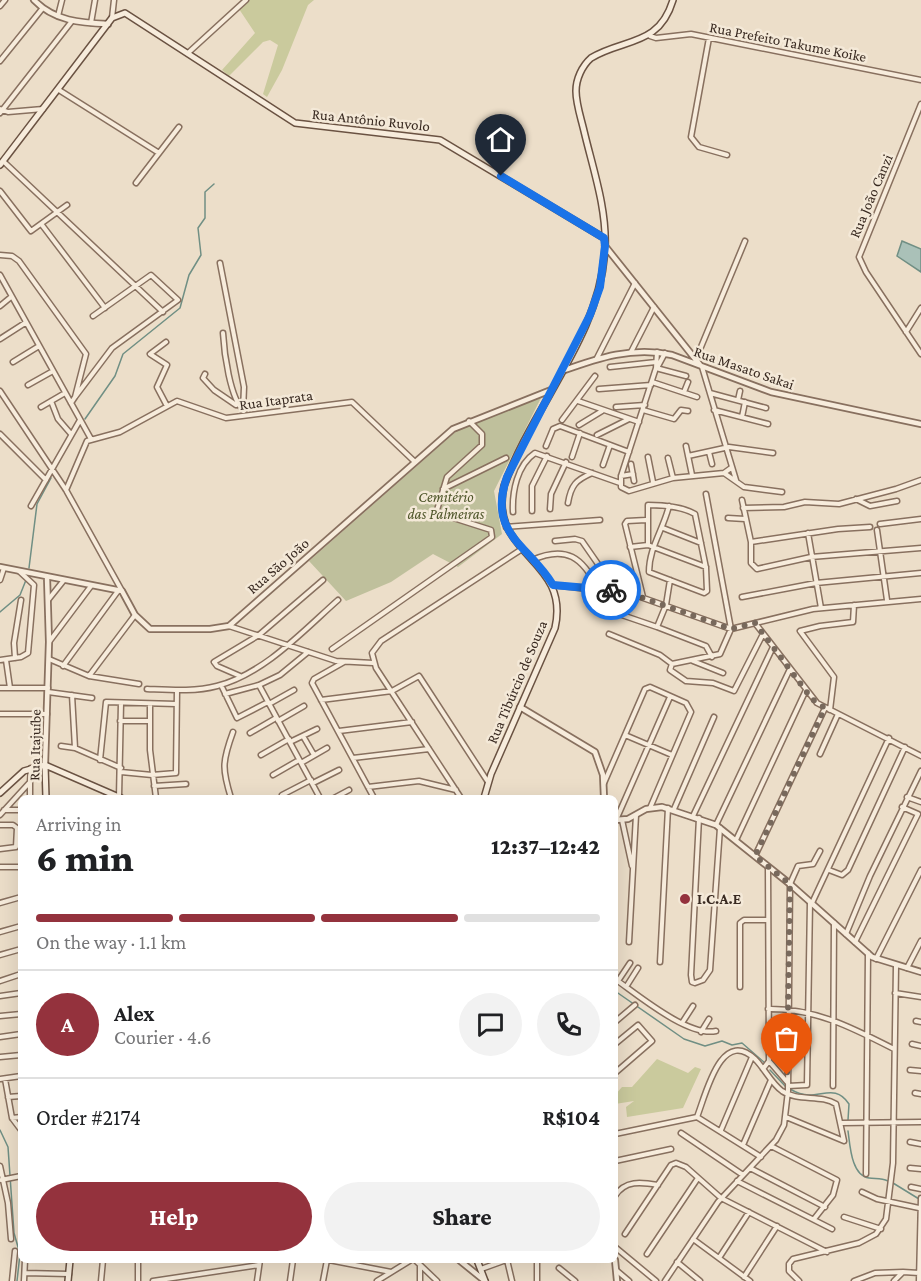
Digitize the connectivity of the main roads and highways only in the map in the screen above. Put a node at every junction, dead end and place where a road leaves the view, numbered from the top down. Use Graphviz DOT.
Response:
graph roads {
  1 [pos="674,0"];
  2 [pos="2,163"];
  3 [pos="604,238"];
  4 [pos="45,765"];
  5 [pos="0,794"];
  6 [pos="46,795"];
  7 [pos="112,795"];
  8 [pos="484,795"];
  9 [pos="70,1263"];
  10 [pos="478,1263"];
  11 [pos="68,1281"];
  12 [pos="485,1281"];
  1 -- 3 [label="main road"];
  2 -- 3 [label="main road, Rua Antônio Ruvolo"];
  3 -- 8 [label="main road, Rua Tibúrcio de Souza"];
  4 -- 5 [label="main road"];
  4 -- 6 [label="main road, Rua Itajuíbe"];
  4 -- 7 [label="main road"];
  9 -- 11 [label="main road"];
  10 -- 12 [label="main road"];
}
